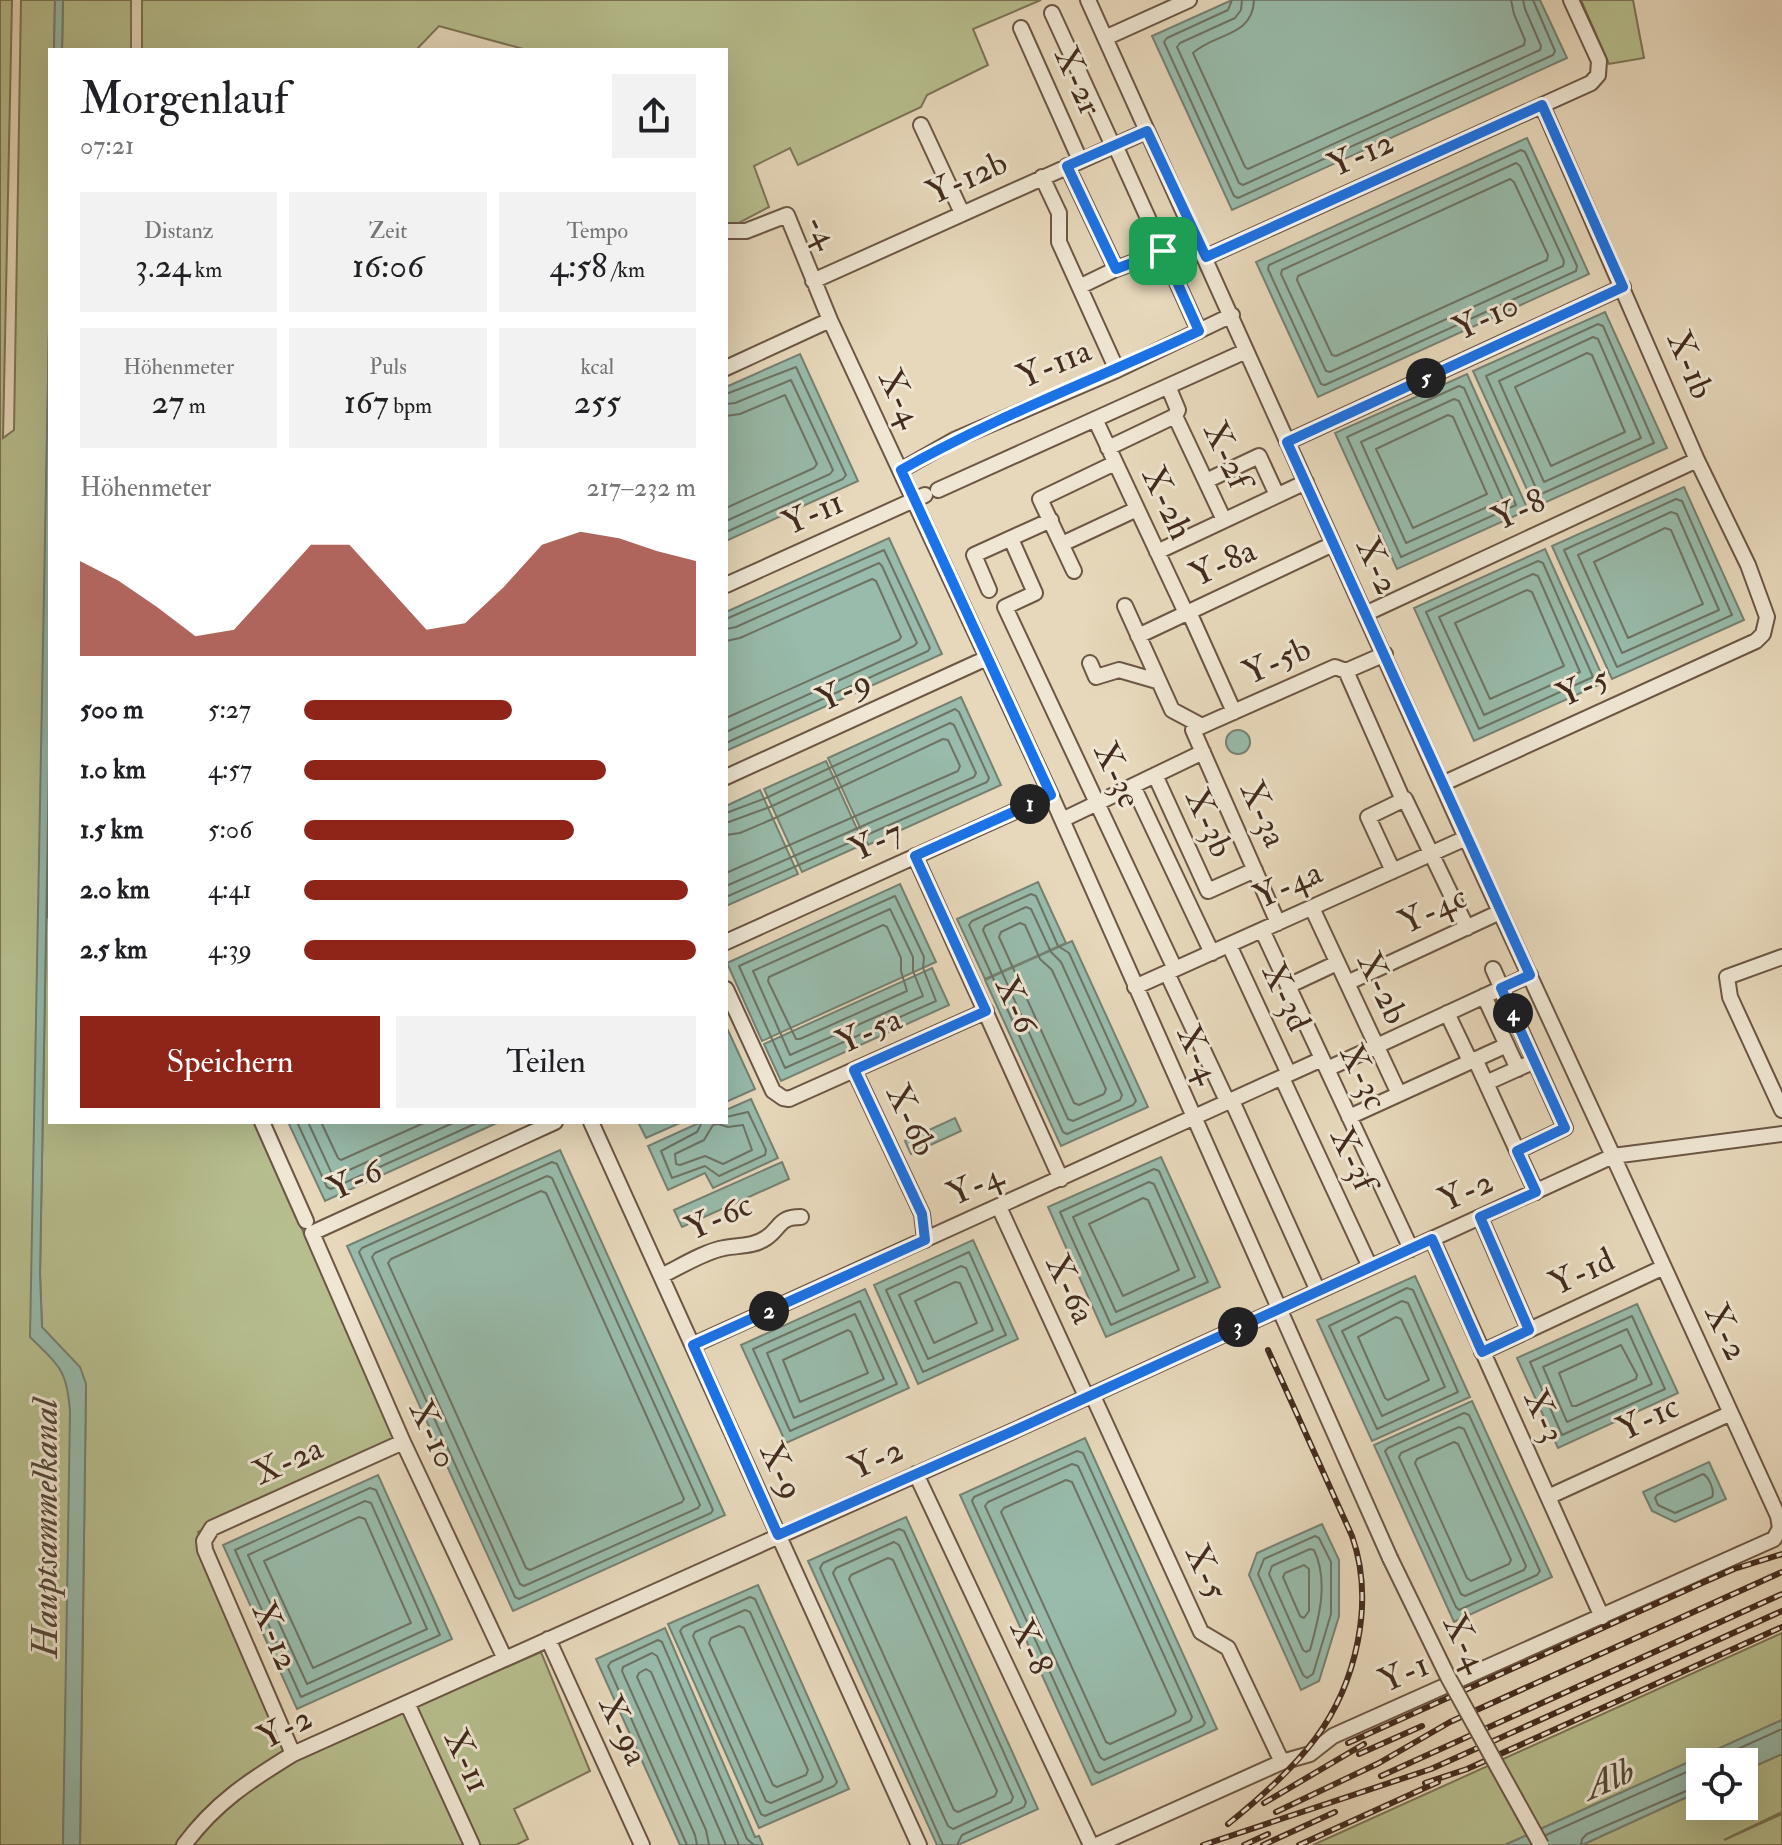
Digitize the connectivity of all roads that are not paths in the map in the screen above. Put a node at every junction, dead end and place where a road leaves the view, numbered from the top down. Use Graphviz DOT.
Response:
graph roads {
  1 [pos="1088,0"];
  2 [pos="1189,0"];
  3 [pos="1571,0"];
  4 [pos="1052,13"];
  5 [pos="1021,28"];
  6 [pos="1105,38"];
  7 [pos="1542,105"];
  8 [pos="921,125"];
  9 [pos="1147,131"];
  10 [pos="1114,146"];
  11 [pos="1073,163"];
  12 [pos="1042,177"];
  13 [pos="962,213"];
  14 [pos="728,231"];
  15 [pos="1163,251"];
  16 [pos="1206,257"];
  17 [pos="1116,269"];
  18 [pos="813,281"];
  19 [pos="1081,286"];
  20 [pos="1623,287"];
  21 [pos="1232,315"];
  22 [pos="830,320"];
  23 [pos="1199,331"];
  24 [pos="1246,351"];
  25 [pos="728,367"];
  26 [pos="1117,370"];
  27 [pos="1168,386"];
  28 [pos="1175,416"];
  29 [pos="1095,419"];
  30 [pos="1287,442"];
  31 [pos="1108,448"];
  32 [pos="1697,460"];
  33 [pos="1115,463"];
  34 [pos="901,470"];
  35 [pos="1206,481"];
  36 [pos="1306,482"];
  37 [pos="926,495"];
  38 [pos="1277,495"];
  39 [pos="1137,509"];
  40 [pos="1051,520"];
  41 [pos="1224,520"];
  42 [pos="1011,539"];
  43 [pos="1062,544"];
  44 [pos="1333,544"];
  45 [pos="1157,552"];
  46 [pos="1074,571"];
  47 [pos="728,584"];
  48 [pos="989,590"];
  49 [pos="1125,606"];
  50 [pos="1187,612"];
  51 [pos="1365,614"];
  52 [pos="1138,636"];
  53 [pos="1750,644"];
  54 [pos="1385,654"];
  55 [pos="987,658"];
  56 [pos="1090,663"];
  57 [pos="1346,671"];
  58 [pos="1157,681"];
  59 [pos="1234,712"];
  60 [pos="1197,728"];
  61 [pos="1203,752"];
  62 [pos="1155,775"];
  63 [pos="728,776"];
  64 [pos="1442,784"];
  65 [pos="1133,786"];
  66 [pos="1051,795"];
  67 [pos="1403,800"];
  68 [pos="1097,803"];
  69 [pos="1062,820"];
  70 [pos="1466,838"];
  71 [pos="1431,854"];
  72 [pos="915,856"];
  73 [pos="1255,870"];
  74 [pos="1393,871"];
  75 [pos="1312,908"];
  76 [pos="1500,912"];
  77 [pos="1278,923"];
  78 [pos="1467,928"];
  79 [pos="1262,930"];
  80 [pos="728,941"];
  81 [pos="1229,945"];
  82 [pos="1212,953"];
  83 [pos="1782,957"];
  84 [pos="1337,963"];
  85 [pos="1493,969"];
  86 [pos="1171,971"];
  87 [pos="1530,975"];
  88 [pos="1347,983"];
  89 [pos="1288,986"];
  90 [pos="1135,987"];
  91 [pos="1501,988"];
  92 [pos="728,993"];
  93 [pos="1484,996"];
  94 [pos="986,1011"];
  95 [pos="1447,1013"];
  96 [pos="1507,1045"];
  97 [pos="1376,1046"];
  98 [pos="1472,1060"];
  99 [pos="1535,1061"];
  100 [pos="1324,1064"];
  101 [pos="1518,1069"];
  102 [pos="854,1070"];
  103 [pos="1286,1076"];
  104 [pos="1486,1083"];
  105 [pos="1399,1094"];
  106 [pos="1230,1102"];
  107 [pos="1782,1110"];
  108 [pos="1349,1117"];
  109 [pos="1194,1118"];
  110 [pos="263,1124"];
  111 [pos="550,1124"];
  112 [pos="592,1124"];
  113 [pos="1782,1134"];
  114 [pos="1517,1151"];
  115 [pos="1613,1156"];
  116 [pos="1061,1179"];
  117 [pos="1536,1192"];
  118 [pos="999,1207"];
  119 [pos="801,1217"];
  120 [pos="1480,1217"];
  121 [pos="309,1227"];
  122 [pos="1432,1239"];
  123 [pos="925,1240"];
  124 [pos="1411,1249"];
  125 [pos="1370,1267"];
  126 [pos="1664,1267"];
  127 [pos="661,1276"];
  128 [pos="1318,1291"];
  129 [pos="1278,1308"];
  130 [pos="1529,1330"];
  131 [pos="693,1345"];
  132 [pos="1482,1352"];
  133 [pos="1089,1395"];
  134 [pos="1729,1414"];
  135 [pos="403,1442"];
  136 [pos="916,1474"];
  137 [pos="1548,1497"];
  138 [pos="1779,1517"];
  139 [pos="778,1535"];
  140 [pos="204,1541"];
  141 [pos="1602,1617"];
  142 [pos="548,1639"];
  143 [pos="505,1659"];
  144 [pos="407,1703"];
  145 [pos="293,1754"];
  146 [pos="1282,1762"];
  147 [pos="184,1845"];
  148 [pos="472,1845"];
  149 [pos="642,1845"];
  150 [pos="919,1845"];
  151 [pos="1094,1845"];
  152 [pos="1541,1845"];
  1 -- 6 [label="street, X-2"];
  2 -- 6 [label="street"];
  3 -- 7 [label="street, Y-12"];
  4 -- 10 [label="street"];
  5 -- 11 [label="street, X-2r"];
  6 -- 9 [label="street, X-2"];
  7 -- 16 [label="street, Y-12"];
  7 -- 20 [label="street, X-1b"];
  8 -- 13 [label="street"];
  9 -- 10 [label="street, Y-12b"];
  9 -- 16 [label="street, X-2"];
  10 -- 11 [label="street, Y-12b"];
  10 -- 15 [label="street"];
  11 -- 12 [label="street, Y-12b"];
  11 -- 17 [label="street, X-2r"];
  12 -- 13 [label="street, Y-12b"];
  12 -- 19 [label="street"];
  13 -- 18 [label="street, Y-12b"];
  14 -- 18 [label="street, -4"];
  15 -- 17 [label="street"];
  15 -- 23 [label="street"];
  16 -- 21 [label="street, X-2"];
  17 -- 19 [label="street"];
  18 -- 22 [label="street, X-4"];
  19 -- 26 [label="street"];
  20 -- 30 [label="street, Y-10"];
  20 -- 32 [label="street, X-1b"];
  21 -- 23 [label="street, Y-11a"];
  21 -- 24 [label="street, X-2"];
  22 -- 25 [label="street"];
  22 -- 34 [label="street, X-4"];
  23 -- 26 [label="street, Y-11a"];
  24 -- 27 [label="street, Y-11"];
  24 -- 30 [label="street, X-2"];
  26 -- 34 [label="street, Y-11a"];
  27 -- 28 [label="street, X-2f"];
  27 -- 29 [label="street, Y-11"];
  28 -- 31 [label="street, X-2f"];
  28 -- 35 [label="street, X-2f"];
  29 -- 31 [label="street, X-2h"];
  29 -- 37 [label="street, Y-11"];
  30 -- 36 [label="street, X-2"];
  31 -- 33 [label="street, X-2h"];
  32 -- 51 [label="street, Y-8"];
  32 -- 53 [label="street, X-1b"];
  33 -- 39 [label="street, X-2h"];
  33 -- 40 [label="street"];
  34 -- 37 [label="street, X-4"];
  35 -- 38 [label="street"];
  35 -- 41 [label="street, X-2f"];
  36 -- 38 [label="street"];
  36 -- 44 [label="street, X-2"];
  37 -- 47 [label="street, Y-11"];
  37 -- 55 [label="street, X-4"];
  38 -- 41 [label="street"];
  39 -- 43 [label="street"];
  39 -- 45 [label="street, X-2h"];
  40 -- 42 [label="street"];
  40 -- 43 [label="street"];
  41 -- 45 [label="street"];
  42 -- 48 [label="street"];
  42 -- 68 [label="street, X-3e"];
  43 -- 46 [label="street"];
  44 -- 50 [label="street, Y-8a"];
  44 -- 51 [label="street, X-2"];
  45 -- 50 [label="street, X-2h"];
  49 -- 52 [label="street"];
  50 -- 52 [label="street, Y-8a"];
  50 -- 59 [label="street, X-2h"];
  51 -- 54 [label="street, X-2"];
  52 -- 58 [label="street"];
  53 -- 64 [label="street, Y-5"];
  54 -- 57 [label="street, Y-5b"];
  54 -- 64 [label="street, X-2"];
  55 -- 63 [label="street, Y-9"];
  55 -- 66 [label="street, X-4"];
  56 -- 58 [label="street"];
  57 -- 59 [label="street, Y-5b"];
  57 -- 67 [label="street"];
  58 -- 60 [label="street"];
  59 -- 60 [label="street, Y-5b"];
  60 -- 61 [label="street, X-3a"];
  61 -- 62 [label="street"];
  61 -- 73 [label="street, X-3a"];
  62 -- 65 [label="street"];
  62 -- 73 [label="street, X-3b"];
  64 -- 70 [label="street, X-2"];
  65 -- 68 [label="street"];
  65 -- 82 [label="street"];
  66 -- 69 [label="street, X-4"];
  66 -- 72 [label="street, Y-7"];
  67 -- 71 [label="street"];
  67 -- 74 [label="street"];
  68 -- 69 [label="street"];
  68 -- 86 [label="street, X-3e"];
  69 -- 90 [label="street, X-4"];
  70 -- 71 [label="street, Y-4a"];
  70 -- 76 [label="street, X-2"];
  71 -- 74 [label="street, Y-4a"];
  71 -- 78 [label="street"];
  72 -- 80 [label="street, Y-7"];
  72 -- 94 [label="street, X-6"];
  73 -- 77 [label="street, X-3a"];
  74 -- 75 [label="street, Y-4a"];
  75 -- 77 [label="street, Y-4a"];
  75 -- 84 [label="street, X-2b"];
  76 -- 78 [label="street, Y-4c"];
  76 -- 87 [label="street, X-2"];
  77 -- 79 [label="street, Y-4a"];
  78 -- 88 [label="street, Y-4c"];
  79 -- 81 [label="street, Y-4a"];
  79 -- 89 [label="street, X-3c"];
  81 -- 82 [label="street, Y-4a"];
  81 -- 103 [label="street, X-3d"];
  82 -- 86 [label="street, Y-4a"];
  83 -- 107 [label="street"];
  84 -- 88 [label="street, X-2b"];
  84 -- 89 [label="street"];
  85 -- 91 [label="street"];
  86 -- 90 [label="street, Y-4a"];
  86 -- 106 [label="street, X-3e"];
  87 -- 91 [label="street"];
  87 -- 115 [label="street, X-2"];
  88 -- 97 [label="street, X-2b"];
  89 -- 100 [label="street, X-3c"];
  90 -- 109 [label="street, X-4"];
  91 -- 93 [label="street"];
  91 -- 99 [label="street"];
  92 -- 102 [label="street, Y-5a"];
  93 -- 95 [label="street"];
  93 -- 96 [label="street"];
  94 -- 102 [label="street, Y-5a"];
  94 -- 116 [label="street, X-6"];
  95 -- 97 [label="street"];
  95 -- 98 [label="street"];
  96 -- 98 [label="street"];
  96 -- 101 [label="street"];
  97 -- 100 [label="street"];
  97 -- 105 [label="street, X-2b"];
  98 -- 104 [label="street"];
  98 -- 105 [label="street"];
  99 -- 101 [label="street"];
  99 -- 114 [label="street"];
  100 -- 103 [label="street"];
  100 -- 108 [label="street, X-3c"];
  101 -- 104 [label="street"];
  102 -- 123 [label="street, X-6b"];
  103 -- 106 [label="street"];
  103 -- 125 [label="street, X-3f"];
  104 -- 114 [label="street"];
  105 -- 108 [label="street"];
  106 -- 109 [label="street"];
  106 -- 128 [label="street, X-3e"];
  108 -- 124 [label="street, X-3c"];
  109 -- 116 [label="street, Y-4"];
  109 -- 129 [label="street, X-4"];
  110 -- 121 [label="street, X-10"];
  111 -- 121 [label="street, Y-6"];
  112 -- 127 [label="street, X-9"];
  113 -- 115 [label="street"];
  114 -- 117 [label="street"];
  115 -- 117 [label="street, Y-2"];
  115 -- 126 [label="street, X-2"];
  116 -- 118 [label="street, Y-4"];
  117 -- 120 [label="street, Y-2"];
  118 -- 123 [label="street, Y-4"];
  118 -- 133 [label="street, X-6a"];
  119 -- 127 [label="street, Y-6c"];
  120 -- 122 [label="street, Y-2"];
  120 -- 130 [label="street"];
  121 -- 135 [label="street, X-10"];
  122 -- 124 [label="street, Y-2"];
  122 -- 132 [label="street, X-3"];
  123 -- 131 [label="street, Y-4"];
  124 -- 125 [label="street, Y-2"];
  125 -- 128 [label="street, Y-2"];
  126 -- 130 [label="street, Y-1d"];
  126 -- 134 [label="street, X-2"];
  127 -- 131 [label="street, X-9"];
  128 -- 129 [label="street, Y-2"];
  129 -- 133 [label="street, Y-2"];
  129 -- 152 [label="street, X-4, bridge"];
  130 -- 132 [label="street, Y-1d"];
  131 -- 139 [label="street, X-9"];
  132 -- 137 [label="street, X-3"];
  133 -- 136 [label="street, Y-2"];
  133 -- 146 [label="street, X-5"];
  134 -- 137 [label="street, Y-1c"];
  134 -- 138 [label="street, X-2"];
  135 -- 140 [label="street, X-2a"];
  135 -- 143 [label="street, X-10"];
  136 -- 139 [label="street, Y-2"];
  136 -- 151 [label="street, X-8"];
  137 -- 141 [label="street, X-3"];
  138 -- 141 [label="street, Y-1"];
  139 -- 142 [label="street, Y-2"];
  139 -- 150 [label="street, X-9"];
  140 -- 145 [label="street, X-12"];
  141 -- 146 [label="street, Y-1"];
  142 -- 143 [label="street, Y-2"];
  142 -- 149 [label="street, X-9a"];
  143 -- 144 [label="street, Y-2"];
  144 -- 145 [label="street, Y-2"];
  144 -- 148 [label="street, X-11"];
  145 -- 147 [label="street, Y-2"];
  146 -- 151 [label="street, Y-1"];
}
